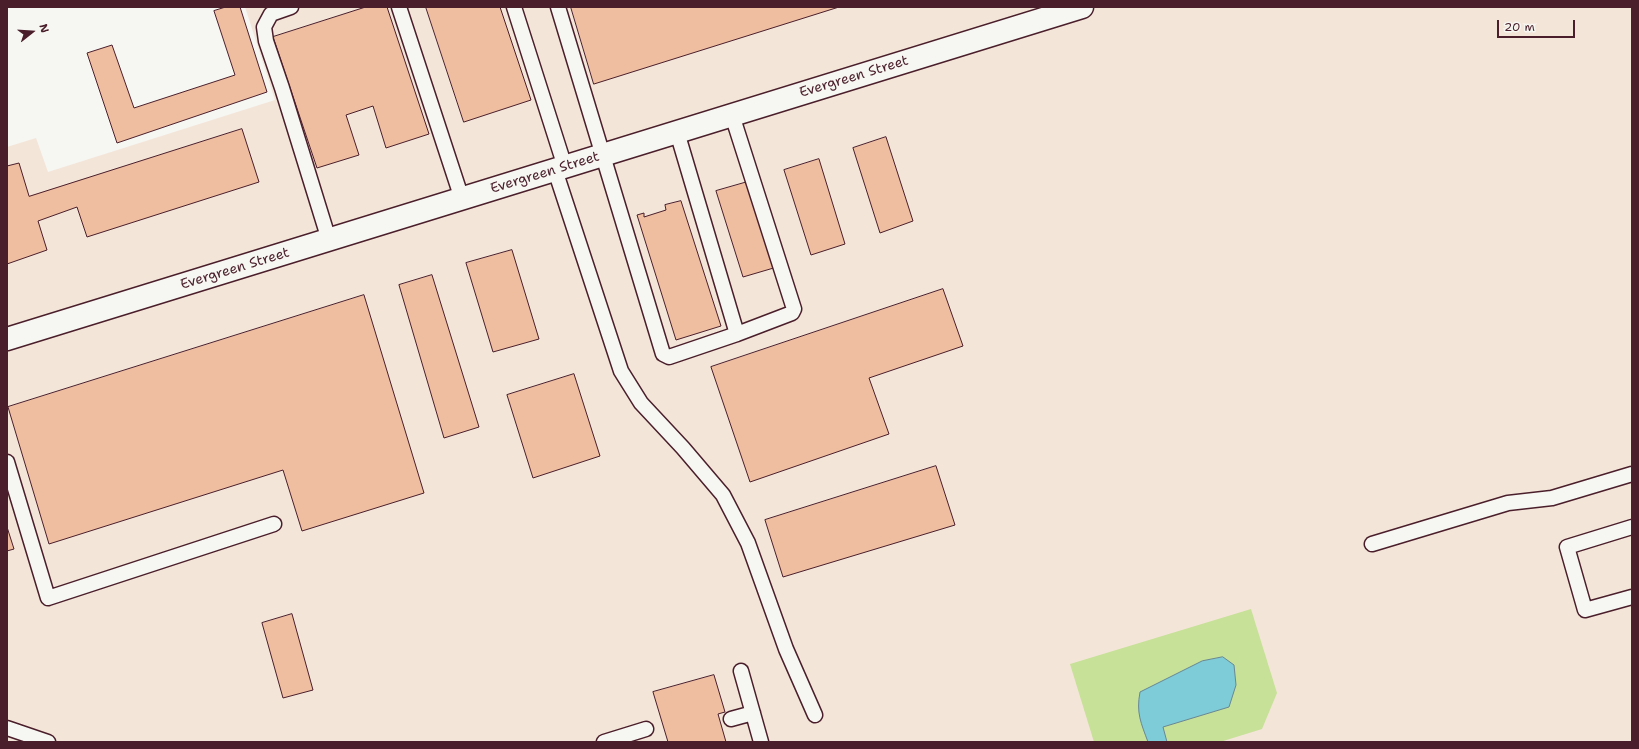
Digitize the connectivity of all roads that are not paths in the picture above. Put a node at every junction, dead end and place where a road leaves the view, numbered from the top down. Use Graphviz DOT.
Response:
graph roads {
  1 [pos="291,7"];
  2 [pos="399,7"];
  3 [pos="514,7"];
  4 [pos="558,7"];
  5 [pos="1082,7"];
  6 [pos="732,115"];
  7 [pos="677,132"];
  8 [pos="604,155"];
  9 [pos="560,168"];
  10 [pos="462,199"];
  11 [pos="329,240"];
  12 [pos="737,334"];
  13 [pos="7,339"];
  14 [pos="7,462"];
  15 [pos="1632,474"];
  16 [pos="274,524"];
  17 [pos="1632,527"];
  18 [pos="1372,544"];
  19 [pos="1632,597"];
  20 [pos="741,671"];
  21 [pos="753,713"];
  22 [pos="815,715"];
  23 [pos="731,719"];
  24 [pos="7,728"];
  25 [pos="646,729"];
  26 [pos="48,742"];
  27 [pos="604,742"];
  28 [pos="761,742"];
  1 -- 11 [label="lane"];
  2 -- 10 [label="lane"];
  3 -- 9 [label="lane"];
  4 -- 8 [label="lane"];
  5 -- 6 [label="street, Evergreen Street"];
  6 -- 7 [label="street, Evergreen Street"];
  6 -- 12 [label="lane"];
  7 -- 8 [label="street, Evergreen Street"];
  7 -- 12 [label="lane"];
  8 -- 9 [label="street, Evergreen Street"];
  8 -- 12 [label="lane"];
  9 -- 10 [label="street, Evergreen Street"];
  9 -- 22 [label="lane"];
  10 -- 11 [label="street, Evergreen Street"];
  11 -- 13 [label="street, Evergreen Street"];
  14 -- 16 [label="lane"];
  15 -- 18 [label="lane"];
  17 -- 19 [label="lane"];
  20 -- 21 [label="lane"];
  21 -- 23 [label="lane"];
  21 -- 28 [label="lane"];
  24 -- 26 [label="lane"];
  25 -- 27 [label="lane"];
}
